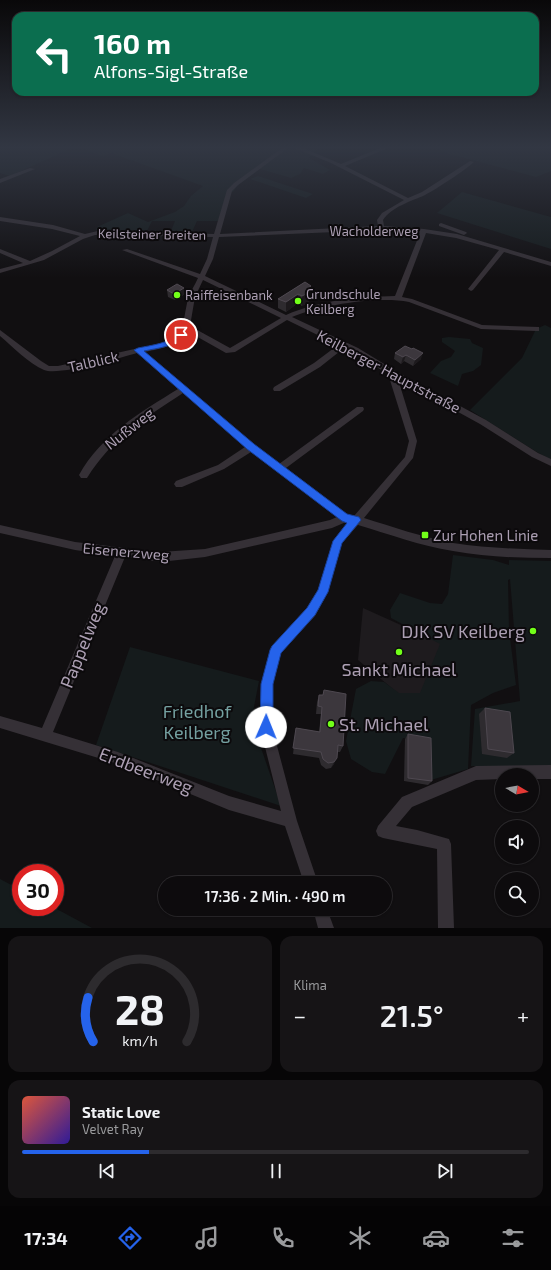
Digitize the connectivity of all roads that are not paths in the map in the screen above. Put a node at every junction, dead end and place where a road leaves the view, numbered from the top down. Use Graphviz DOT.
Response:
graph roads {
  1 [pos="229,191"];
  2 [pos="391,191"];
  3 [pos="427,191"];
  4 [pos="408,200"];
  5 [pos="0,219"];
  6 [pos="441,225"];
  7 [pos="382,228"];
  8 [pos="424,231"];
  9 [pos="84,236"];
  10 [pos="217,236"];
  11 [pos="503,249"];
  12 [pos="125,250"];
  13 [pos="0,251"];
  14 [pos="551,260"];
  15 [pos="29,262"];
  16 [pos="551,264"];
  17 [pos="0,271"];
  18 [pos="201,277"];
  19 [pos="471,289"];
  20 [pos="398,298"];
  21 [pos="287,317"];
  22 [pos="186,327"];
  23 [pos="536,329"];
  24 [pos="2,336"];
  25 [pos="343,345"];
  26 [pos="138,350"];
  27 [pos="396,375"];
  28 [pos="277,389"];
  29 [pos="183,390"];
  30 [pos="360,408"];
  31 [pos="250,446"];
  32 [pos="551,463"];
  33 [pos="280,468"];
  34 [pos="84,475"];
  35 [pos="179,484"];
  36 [pos="350,519"];
  37 [pos="0,529"];
  38 [pos="121,553"];
  39 [pos="551,554"];
  40 [pos="0,722"];
  41 [pos="45,736"];
  42 [pos="551,772"];
  43 [pos="290,821"];
  44 [pos="309,876"];
  45 [pos="322,916"];
  46 [pos="326,928"];
  47 [pos="446,928"];
  1 -- 10 [label="street"];
  2 -- 4 [label="street"];
  3 -- 4 [label="street"];
  4 -- 7 [label="street"];
  5 -- 9 [label="street"];
  6 -- 14 [label="street, Wacholderweg"];
  7 -- 8 [label="street, Wacholderweg"];
  7 -- 10 [label="street, Wacholderweg"];
  8 -- 11 [label="street, Wacholderweg"];
  8 -- 20 [label="street"];
  9 -- 10 [label="street, Keilsteiner Breiten"];
  9 -- 15 [label="street, Keilsteiner Breiten"];
  10 -- 18 [label="street"];
  11 -- 16 [label="street, Wacholderweg"];
  11 -- 19 [label="street"];
  12 -- 18 [label="street, Keilberger Hauptstraße"];
  13 -- 15 [label="street"];
  15 -- 17 [label="street, Keilsteiner Breiten"];
  18 -- 21 [label="street, Keilberger Hauptstraße"];
  18 -- 22 [label="street"];
  20 -- 21 [label="street"];
  20 -- 23 [label="street"];
  21 -- 22 [label="street"];
  21 -- 25 [label="street, Keilberger Hauptstraße"];
  22 -- 26 [label="street, Talblick"];
  24 -- 26 [label="street, Talblick"];
  25 -- 27 [label="street, Keilberger Hauptstraße"];
  25 -- 28 [label="street"];
  26 -- 29 [label="street"];
  27 -- 32 [label="street, Keilberger Hauptstraße"];
  27 -- 36 [label="street"];
  29 -- 31 [label="street"];
  29 -- 34 [label="street, Nußweg"];
  30 -- 33 [label="street"];
  31 -- 33 [label="street"];
  31 -- 35 [label="street"];
  33 -- 36 [label="street"];
  36 -- 38 [label="street, Eisenerzweg"];
  36 -- 39 [label="street"];
  36 -- 43 [label="street"];
  37 -- 38 [label="street, Eisenerzweg"];
  38 -- 41 [label="street, Pappelweg"];
  40 -- 41 [label="street, Erdbeerweg"];
  41 -- 43 [label="street, Erdbeerweg"];
  42 -- 47 [label="street"];
  43 -- 44 [label="street"];
  45 -- 46 [label="street"];
}
